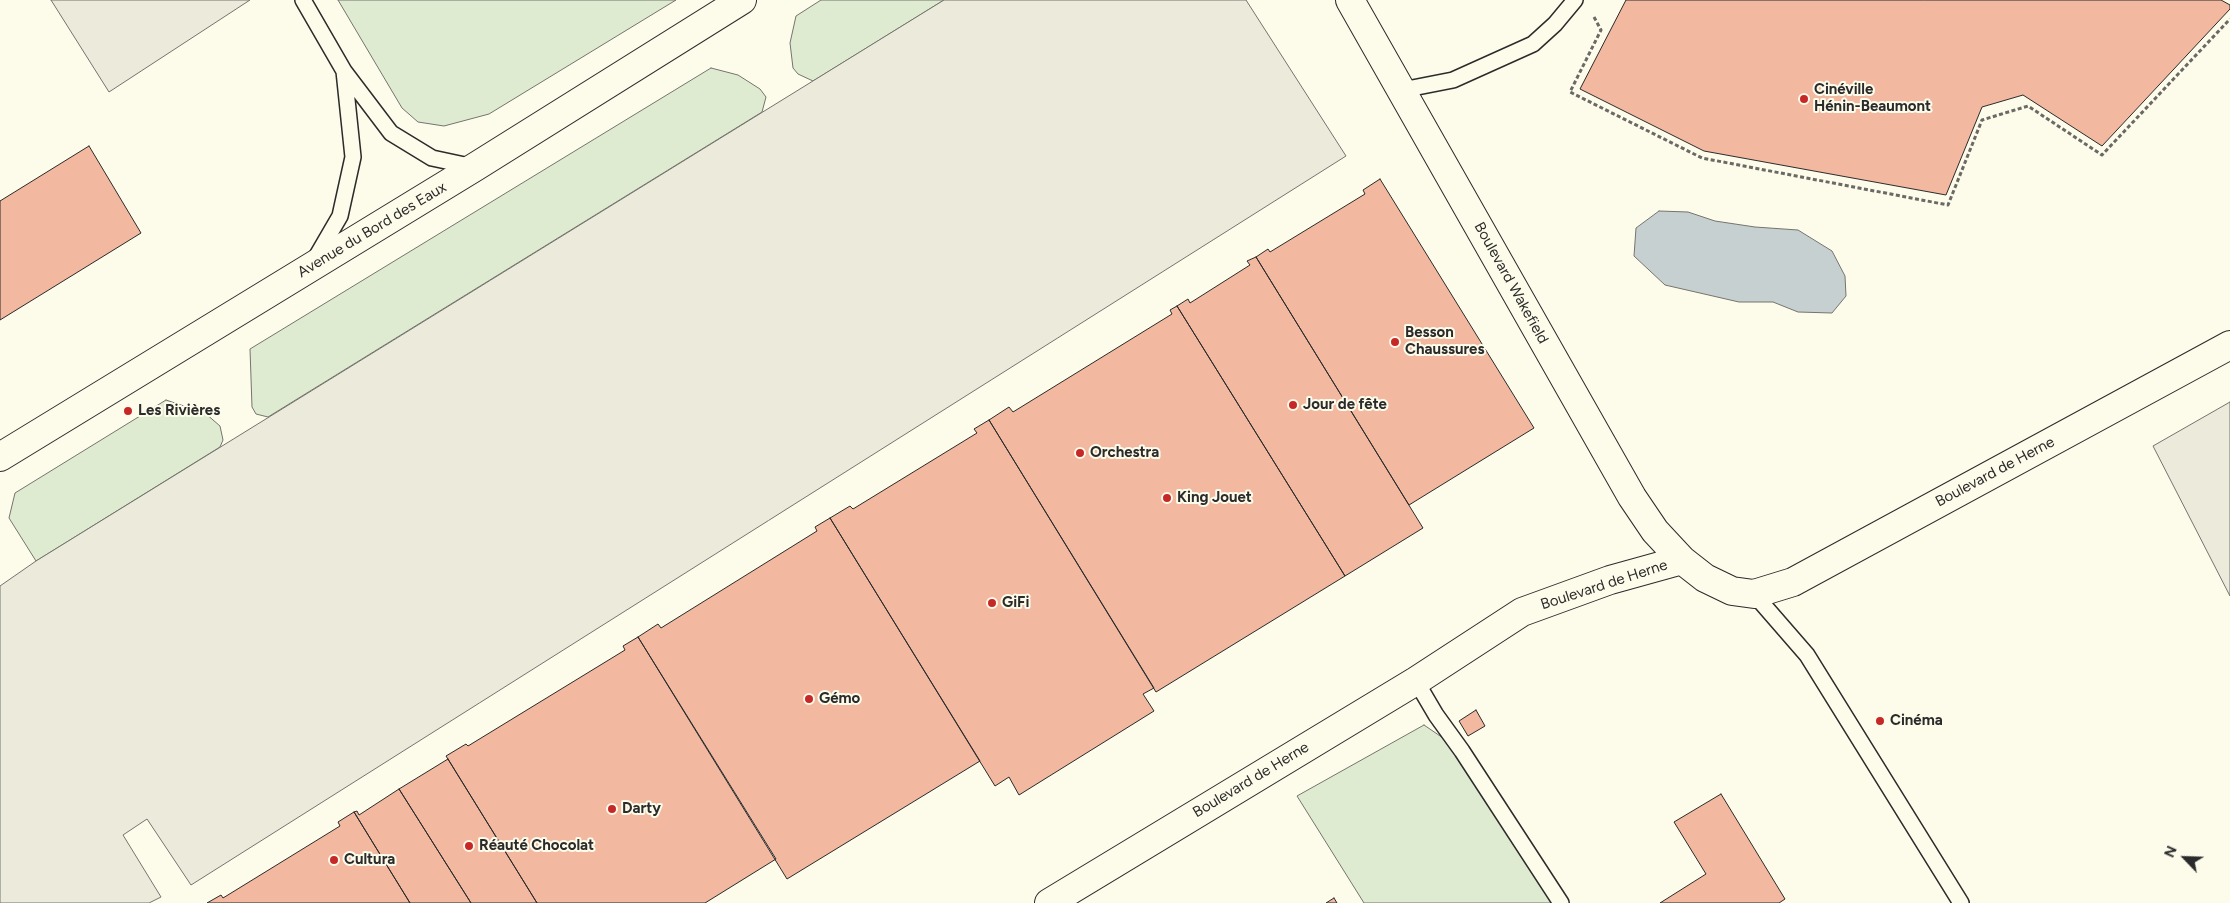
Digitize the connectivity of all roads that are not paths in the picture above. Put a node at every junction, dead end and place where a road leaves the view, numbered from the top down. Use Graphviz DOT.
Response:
graph roads {
  1 [pos="303,0"];
  2 [pos="742,0"];
  3 [pos="1350,0"];
  4 [pos="1575,0"];
  5 [pos="344,71"];
  6 [pos="1402,90"];
  7 [pos="476,167"];
  8 [pos="310,268"];
  9 [pos="2230,345"];
  10 [pos="0,457"];
  11 [pos="1682,560"];
  12 [pos="1754,594"];
  13 [pos="1416,681"];
  14 [pos="1049,903"];
  15 [pos="1561,903"];
  16 [pos="1961,903"];
  1 -- 5 [label="lane"];
  2 -- 7 [label="street, Avenue du Bord des Eaux"];
  3 -- 6 [label="street, Boulevard Wakefield"];
  4 -- 6 [label="lane"];
  5 -- 7 [label="lane"];
  5 -- 8 [label="lane"];
  6 -- 11 [label="street, Boulevard Wakefield"];
  7 -- 8 [label="street, Avenue du Bord des Eaux"];
  8 -- 10 [label="street, Avenue du Bord des Eaux"];
  9 -- 12 [label="street, Boulevard de Herne"];
  11 -- 12 [label="street, Boulevard de Herne"];
  11 -- 13 [label="street, Boulevard de Herne"];
  12 -- 16 [label="lane"];
  13 -- 14 [label="street, Boulevard de Herne"];
  13 -- 15 [label="lane"];
}
